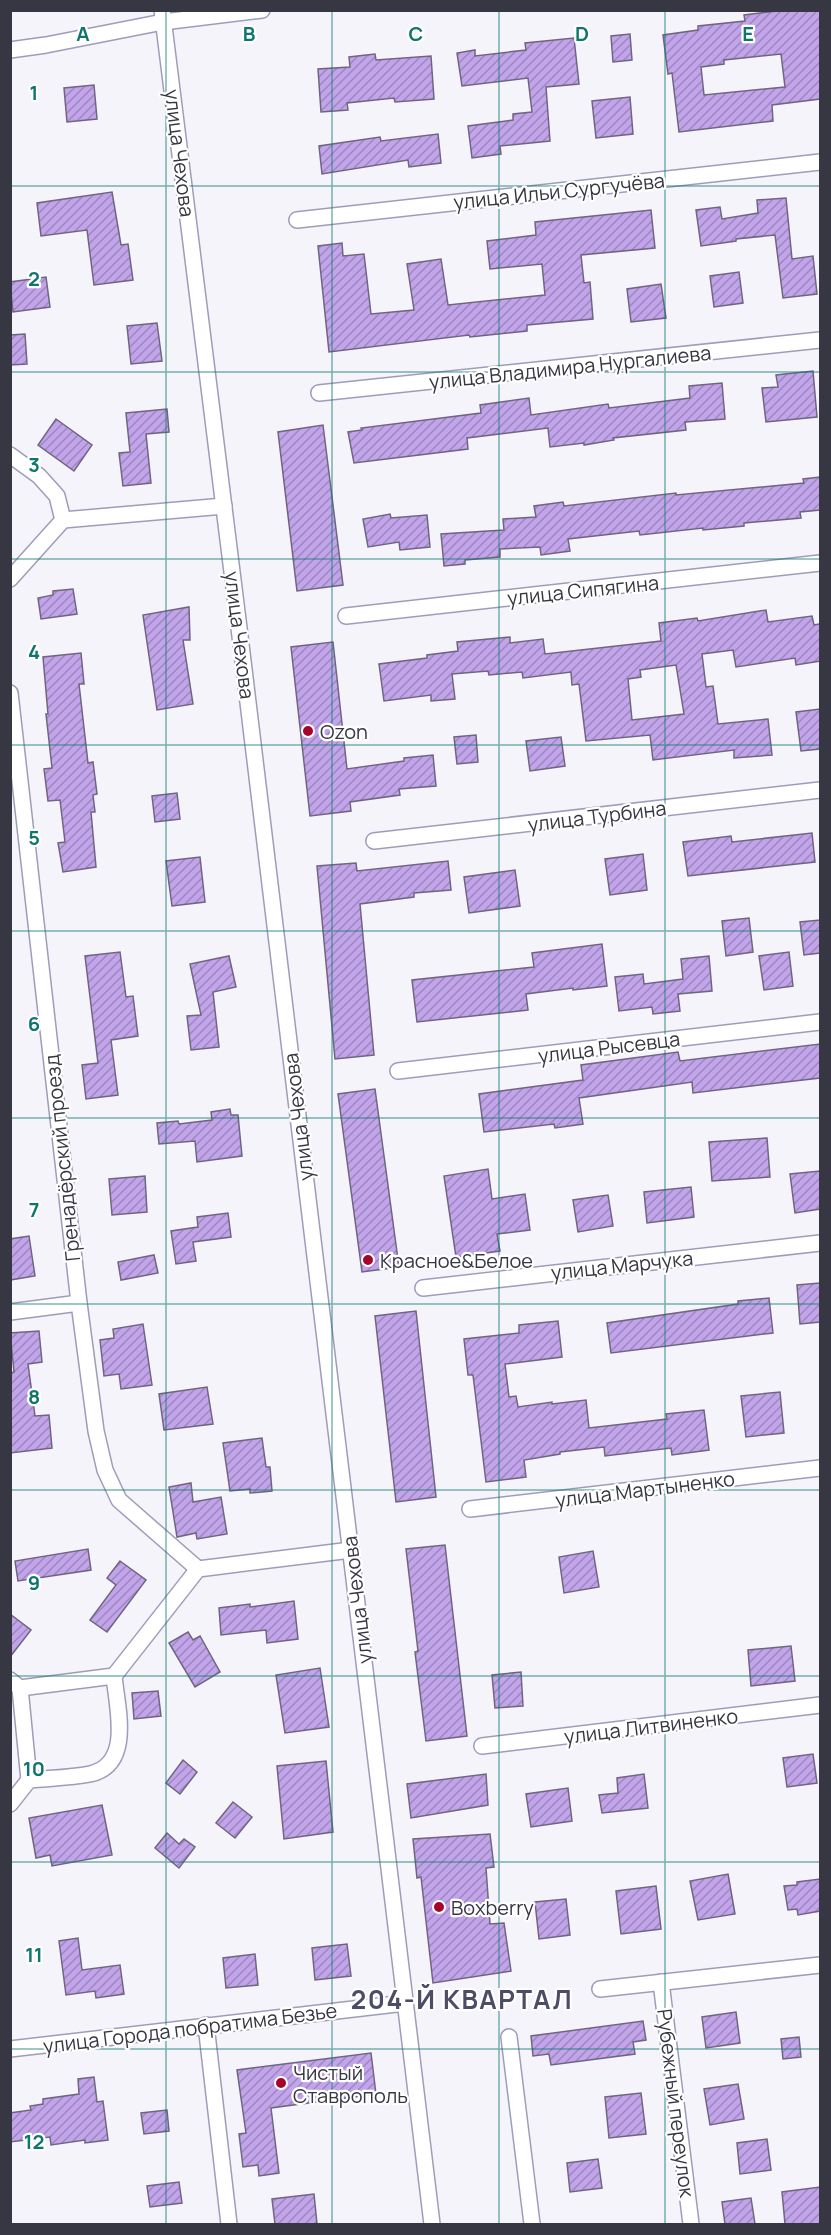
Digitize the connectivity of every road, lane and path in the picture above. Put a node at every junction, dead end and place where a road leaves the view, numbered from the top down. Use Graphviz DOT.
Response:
graph roads {
  1 [pos="262,10"];
  2 [pos="163,16"];
  3 [pos="10,50"];
  4 [pos="820,162"];
  5 [pos="297,220"];
  6 [pos="820,340"];
  7 [pos="319,393"];
  8 [pos="10,455"];
  9 [pos="224,506"];
  10 [pos="63,520"];
  11 [pos="820,563"];
  12 [pos="10,579"];
  13 [pos="346,616"];
  14 [pos="10,693"];
  15 [pos="820,790"];
  16 [pos="374,841"];
  17 [pos="820,1022"];
  18 [pos="398,1071"];
  19 [pos="820,1242"];
  20 [pos="423,1288"];
  21 [pos="79,1303"];
  22 [pos="10,1312"];
  23 [pos="820,1468"];
  24 [pos="470,1509"];
  25 [pos="351,1550"];
  26 [pos="198,1569"];
  27 [pos="114,1676"];
  28 [pos="15,1684"];
  29 [pos="820,1705"];
  30 [pos="482,1746"];
  31 [pos="29,1780"];
  32 [pos="10,1804"];
  33 [pos="820,1965"];
  34 [pos="661,1982"];
  35 [pos="600,1989"];
  36 [pos="405,2003"];
  37 [pos="206,2025"];
  38 [pos="509,2037"];
  39 [pos="10,2049"];
  40 [pos="229,2224"];
  41 [pos="432,2224"];
  42 [pos="532,2224"];
  43 [pos="691,2224"];
  1 -- 2 [label="street"];
  2 -- 3 [label="street"];
  2 -- 9 [label="street, улица Чехова"];
  4 -- 5 [label="street, улица Ильи Сургучёва"];
  6 -- 7 [label="street, улица Владимира Нургалиева"];
  8 -- 10 [label="street"];
  9 -- 10 [label="street"];
  9 -- 25 [label="street, улица Чехова"];
  10 -- 12 [label="street"];
  11 -- 13 [label="street, улица Сипягина"];
  14 -- 21 [label="street, Гренадёрский проезд"];
  15 -- 16 [label="street, улица Турбина"];
  17 -- 18 [label="street, улица Рысевца"];
  19 -- 20 [label="street, улица Марчука"];
  21 -- 22 [label="street"];
  21 -- 26 [label="street, Гренадёрский проезд"];
  23 -- 24 [label="street, улица Мартыненко"];
  25 -- 26 [label="street"];
  25 -- 36 [label="street, улица Чехова"];
  26 -- 27 [label="street"];
  27 -- 28 [label="street"];
  27 -- 31 [label="street"];
  28 -- 31 [label="street"];
  29 -- 30 [label="street, улица Литвиненко"];
  31 -- 32 [label="street"];
  33 -- 34 [label="street"];
  34 -- 35 [label="street"];
  34 -- 43 [label="street, Рубежный переулок"];
  36 -- 37 [label="street, улица Города побратима Безье"];
  36 -- 41 [label="street, улица Чехова"];
  37 -- 39 [label="street, улица Города побратима Безье"];
  37 -- 40 [label="street"];
  38 -- 42 [label="street"];
}
